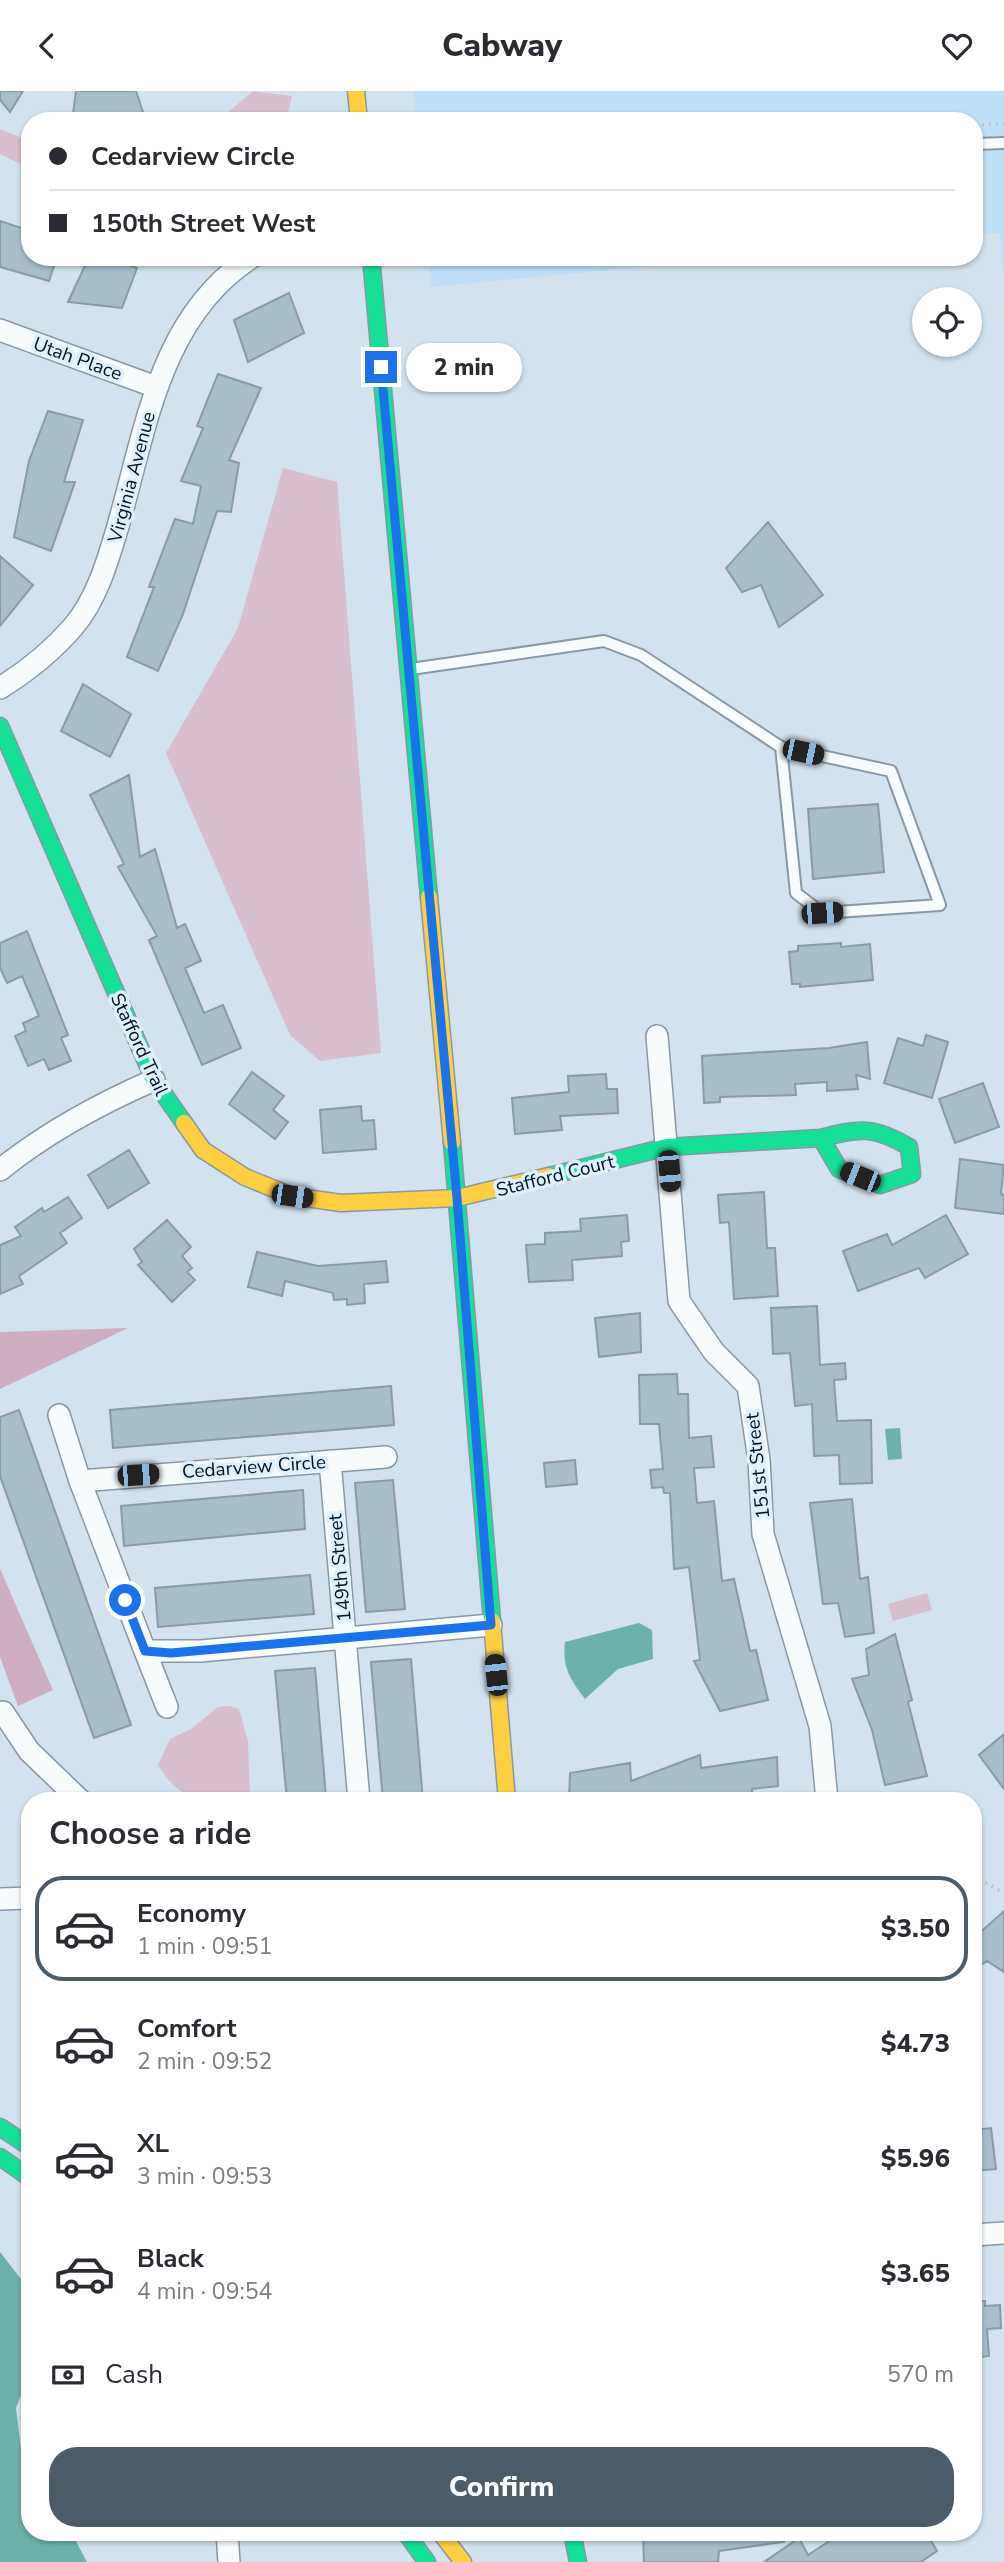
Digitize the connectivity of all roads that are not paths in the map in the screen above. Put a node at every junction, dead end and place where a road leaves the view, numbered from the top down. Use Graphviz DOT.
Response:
graph roads {
  1 [pos="356,91"];
  2 [pos="358,112"];
  3 [pos="1004,143"];
  4 [pos="983,144"];
  5 [pos="240,266"];
  6 [pos="372,266"];
  7 [pos="0,330"];
  8 [pos="156,387"];
  9 [pos="409,669"];
  10 [pos="0,688"];
  11 [pos="0,726"];
  12 [pos="781,747"];
  13 [pos="657,1036"];
  14 [pos="153,1080"];
  15 [pos="821,1138"];
  16 [pos="667,1147"];
  17 [pos="0,1170"];
  18 [pos="457,1198"];
  19 [pos="59,1415"];
  20 [pos="386,1457"];
  21 [pos="330,1461"];
  22 [pos="80,1481"];
  23 [pos="491,1625"];
  24 [pos="345,1639"];
  25 [pos="145,1651"];
  26 [pos="167,1707"];
  27 [pos="3,1712"];
  28 [pos="72,1792"];
  29 [pos="358,1792"];
  30 [pos="507,1792"];
  31 [pos="826,1792"];
  32 [pos="21,1898"];
  33 [pos="0,1899"];
  34 [pos="0,2127"];
  35 [pos="21,2141"];
  36 [pos="0,2157"];
  37 [pos="21,2172"];
  38 [pos="1004,2233"];
  39 [pos="982,2234"];
  40 [pos="228,2541"];
  41 [pos="412,2541"];
  42 [pos="447,2541"];
  43 [pos="574,2541"];
  44 [pos="229,2562"];
  45 [pos="427,2562"];
  46 [pos="463,2562"];
  47 [pos="579,2562"];
  1 -- 2 [label="street"];
  3 -- 4 [label="lane"];
  5 -- 8 [label="street, Virginia Avenue"];
  6 -- 9 [label="street"];
  7 -- 8 [label="street, Utah Place"];
  8 -- 10 [label="street, Virginia Avenue"];
  9 -- 12 [label="lane"];
  9 -- 18 [label="street"];
  11 -- 14 [label="street, Stafford Trail"];
  12 -- 12 [label="lane"];
  13 -- 16 [label="street, 151st Street"];
  14 -- 17 [label="street"];
  14 -- 18 [label="street, Stafford Trail"];
  15 -- 15 [label="street, Stafford Court"];
  15 -- 16 [label="street, Stafford Court"];
  16 -- 18 [label="street, Stafford Court"];
  16 -- 31 [label="street, 151st Street"];
  18 -- 23 [label="street"];
  19 -- 22 [label="street"];
  20 -- 21 [label="street, Cedarview Circle"];
  21 -- 22 [label="street, Cedarview Circle"];
  21 -- 24 [label="street, 149th Street"];
  22 -- 25 [label="street"];
  23 -- 24 [label="street"];
  23 -- 30 [label="street"];
  24 -- 25 [label="street"];
  24 -- 29 [label="street, 149th Street"];
  25 -- 26 [label="street"];
  27 -- 28 [label="street"];
  32 -- 33 [label="street"];
  34 -- 35 [label="street"];
  36 -- 37 [label="street"];
  38 -- 39 [label="street"];
  40 -- 44 [label="street"];
  41 -- 45 [label="street"];
  42 -- 46 [label="street"];
  43 -- 47 [label="street"];
}
